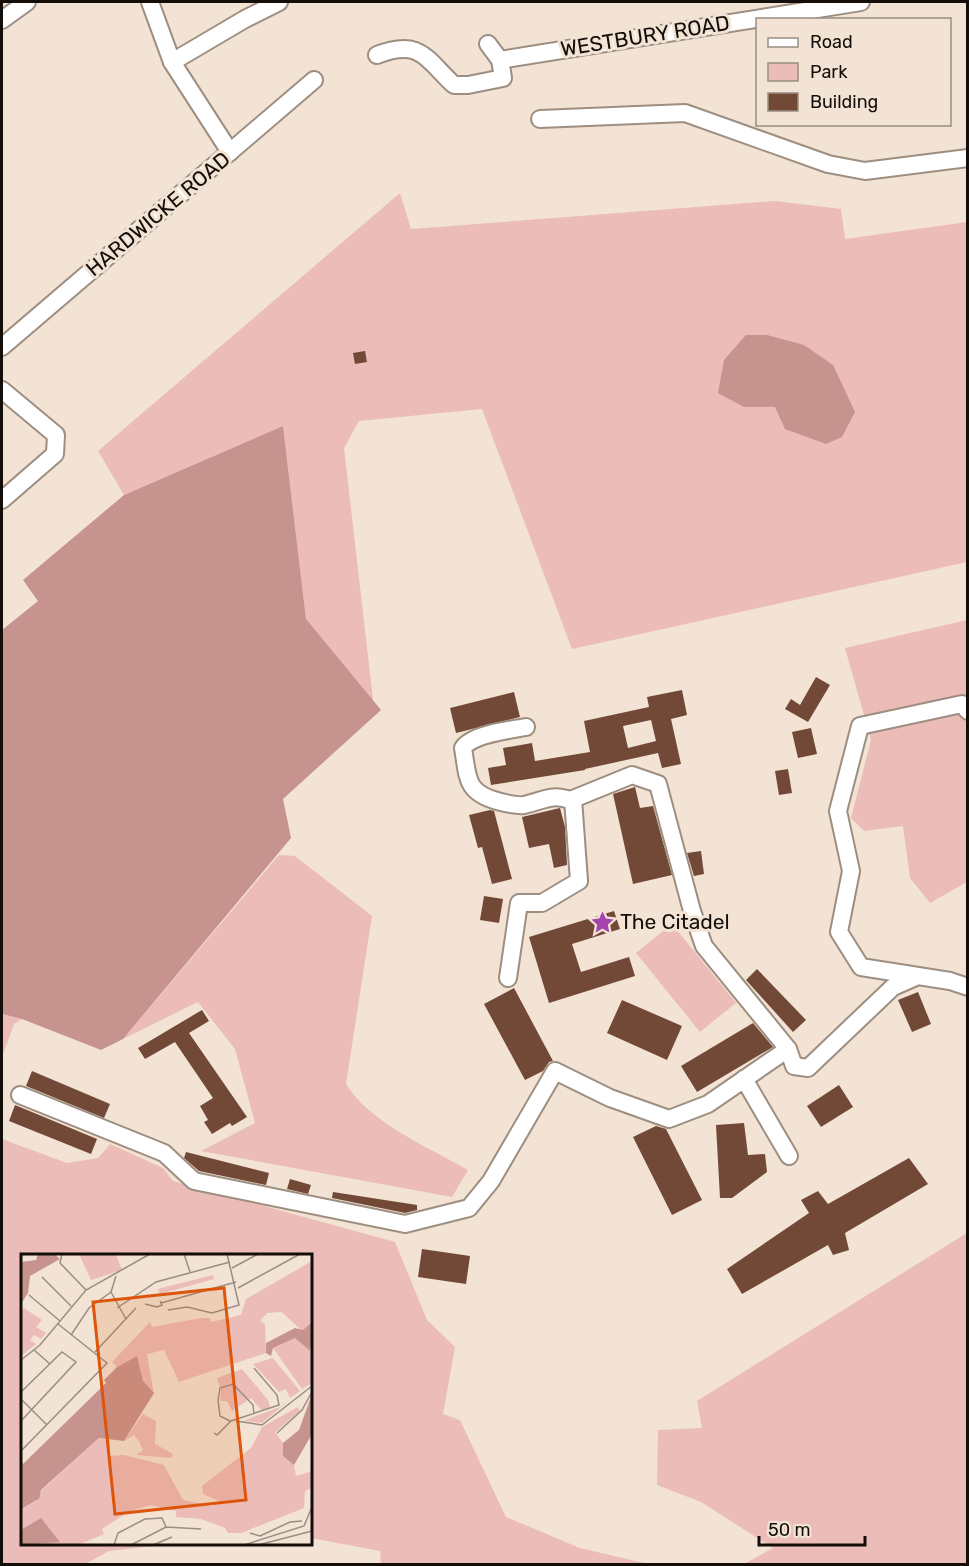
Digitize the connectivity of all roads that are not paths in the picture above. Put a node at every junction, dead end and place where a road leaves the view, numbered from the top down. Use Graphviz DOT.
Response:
graph roads {
  1 [pos="27,2"];
  2 [pos="150,2"];
  3 [pos="279,2"];
  4 [pos="861,2"];
  5 [pos="761,18"];
  6 [pos="756,19"];
  7 [pos="2,20"];
  8 [pos="489,44"];
  9 [pos="377,55"];
  10 [pos="500,60"];
  11 [pos="172,62"];
  12 [pos="314,80"];
  13 [pos="540,119"];
  14 [pos="230,153"];
  15 [pos="968,158"];
  16 [pos="2,347"];
  17 [pos="2,390"];
  18 [pos="2,500"];
  19 [pos="968,711"];
  20 [pos="526,727"];
  21 [pos="573,801"];
  22 [pos="918,976"];
  23 [pos="968,977"];
  24 [pos="508,978"];
  25 [pos="951,981"];
  26 [pos="968,987"];
  27 [pos="788,1049"];
  28 [pos="744,1079"];
  29 [pos="20,1095"];
  30 [pos="789,1156"];
  1 -- 7 [label="street"];
  2 -- 11 [label="street"];
  3 -- 11 [label="street"];
  4 -- 5 [label="street, WESTBURY ROAD"];
  6 -- 10 [label="street, WESTBURY ROAD"];
  8 -- 10 [label="street"];
  9 -- 10 [label="street"];
  11 -- 14 [label="street"];
  12 -- 14 [label="street, HARDWICKE ROAD"];
  13 -- 15 [label="street"];
  14 -- 16 [label="street, HARDWICKE ROAD"];
  17 -- 18 [label="street"];
  19 -- 22 [label="street"];
  20 -- 21 [label="street"];
  21 -- 24 [label="street"];
  21 -- 27 [label="street"];
  22 -- 25 [label="street"];
  22 -- 27 [label="street"];
  23 -- 25 [label="street"];
  25 -- 26 [label="street"];
  27 -- 28 [label="street"];
  28 -- 29 [label="street"];
  28 -- 30 [label="street"];
}
